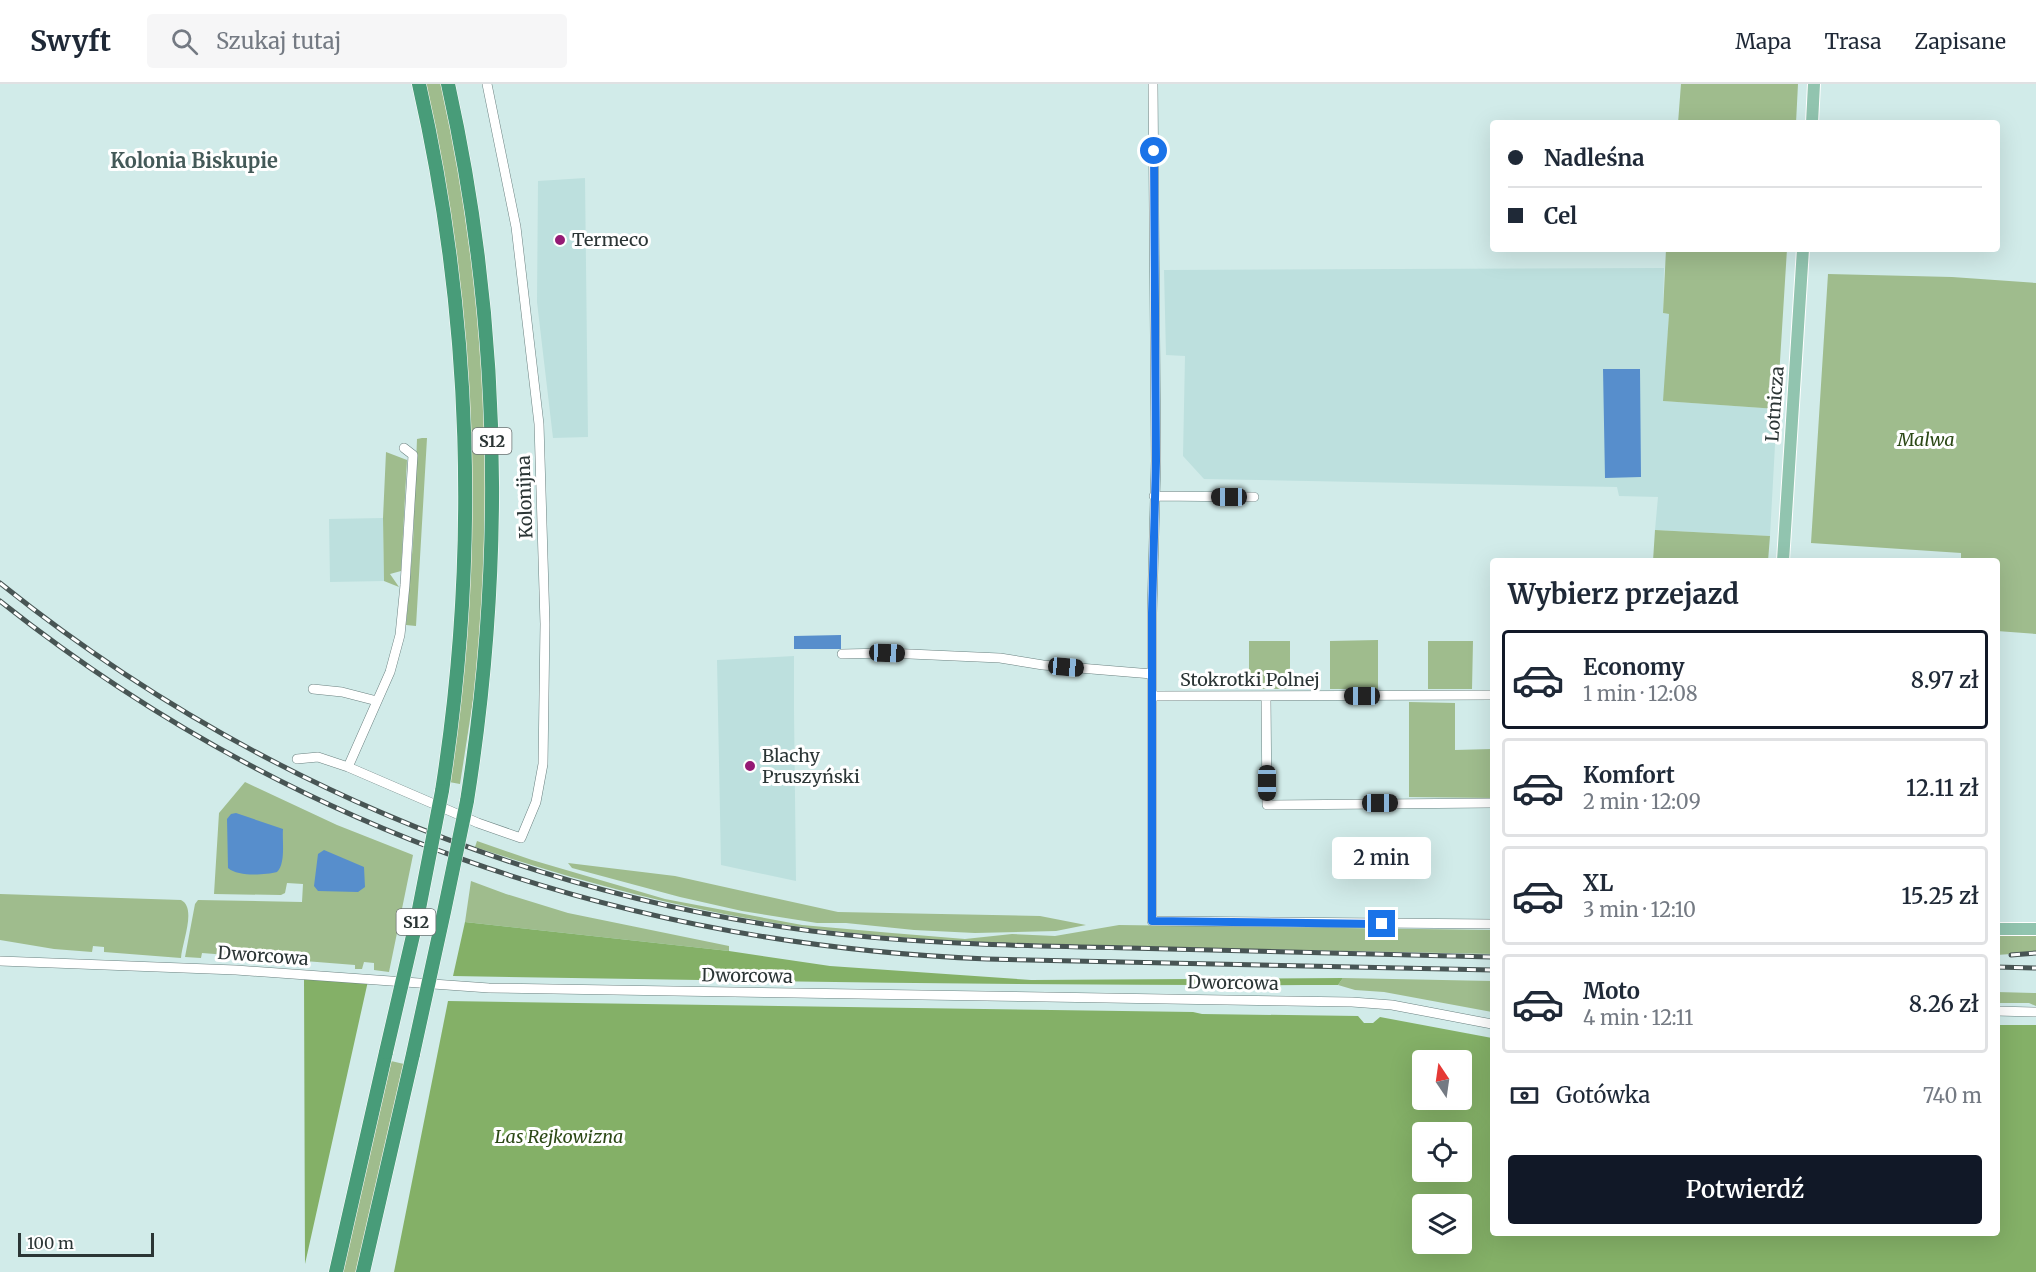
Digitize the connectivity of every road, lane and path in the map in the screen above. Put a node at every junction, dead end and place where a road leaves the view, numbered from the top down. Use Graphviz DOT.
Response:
graph roads {
  1 [pos="419,84"];
  2 [pos="448,84"];
  3 [pos="487,84"];
  4 [pos="1154,84"];
  5 [pos="1814,84"];
  6 [pos="1812,120"];
  7 [pos="1803,252"];
  8 [pos="404,448"];
  9 [pos="1155,496"];
  10 [pos="1254,497"];
  11 [pos="1783,558"];
  12 [pos="842,654"];
  13 [pos="1152,674"];
  14 [pos="313,689"];
  15 [pos="1490,695"];
  16 [pos="1152,696"];
  17 [pos="1266,697"];
  18 [pos="377,701"];
  19 [pos="297,759"];
  20 [pos="348,767"];
  21 [pos="1490,803"];
  22 [pos="1490,924"];
  23 [pos="2000,929"];
  24 [pos="2036,929"];
  25 [pos="0,961"];
  26 [pos="2000,1011"];
  27 [pos="2036,1012"];
  28 [pos="1490,1024"];
  29 [pos="336,1272"];
  30 [pos="363,1272"];
  1 -- 29 [label="highway, S12, bridge"];
  2 -- 30 [label="highway, S12, bridge"];
  3 -- 20 [label="street, Kolonijna"];
  4 -- 9 [label="street"];
  5 -- 6 [label="main road"];
  7 -- 11 [label="main road, Lotnicza"];
  8 -- 18 [label="street"];
  9 -- 10 [label="street"];
  9 -- 13 [label="street"];
  12 -- 13 [label="street"];
  13 -- 16 [label="street"];
  14 -- 18 [label="street"];
  15 -- 17 [label="street, Stokrotki Polnej"];
  16 -- 17 [label="street, Stokrotki Polnej"];
  16 -- 22 [label="street"];
  17 -- 21 [label="street"];
  18 -- 20 [label="street"];
  19 -- 20 [label="street"];
  23 -- 24 [label="main road"];
  25 -- 28 [label="street, Dworcowa"];
  26 -- 27 [label="street"];
}
